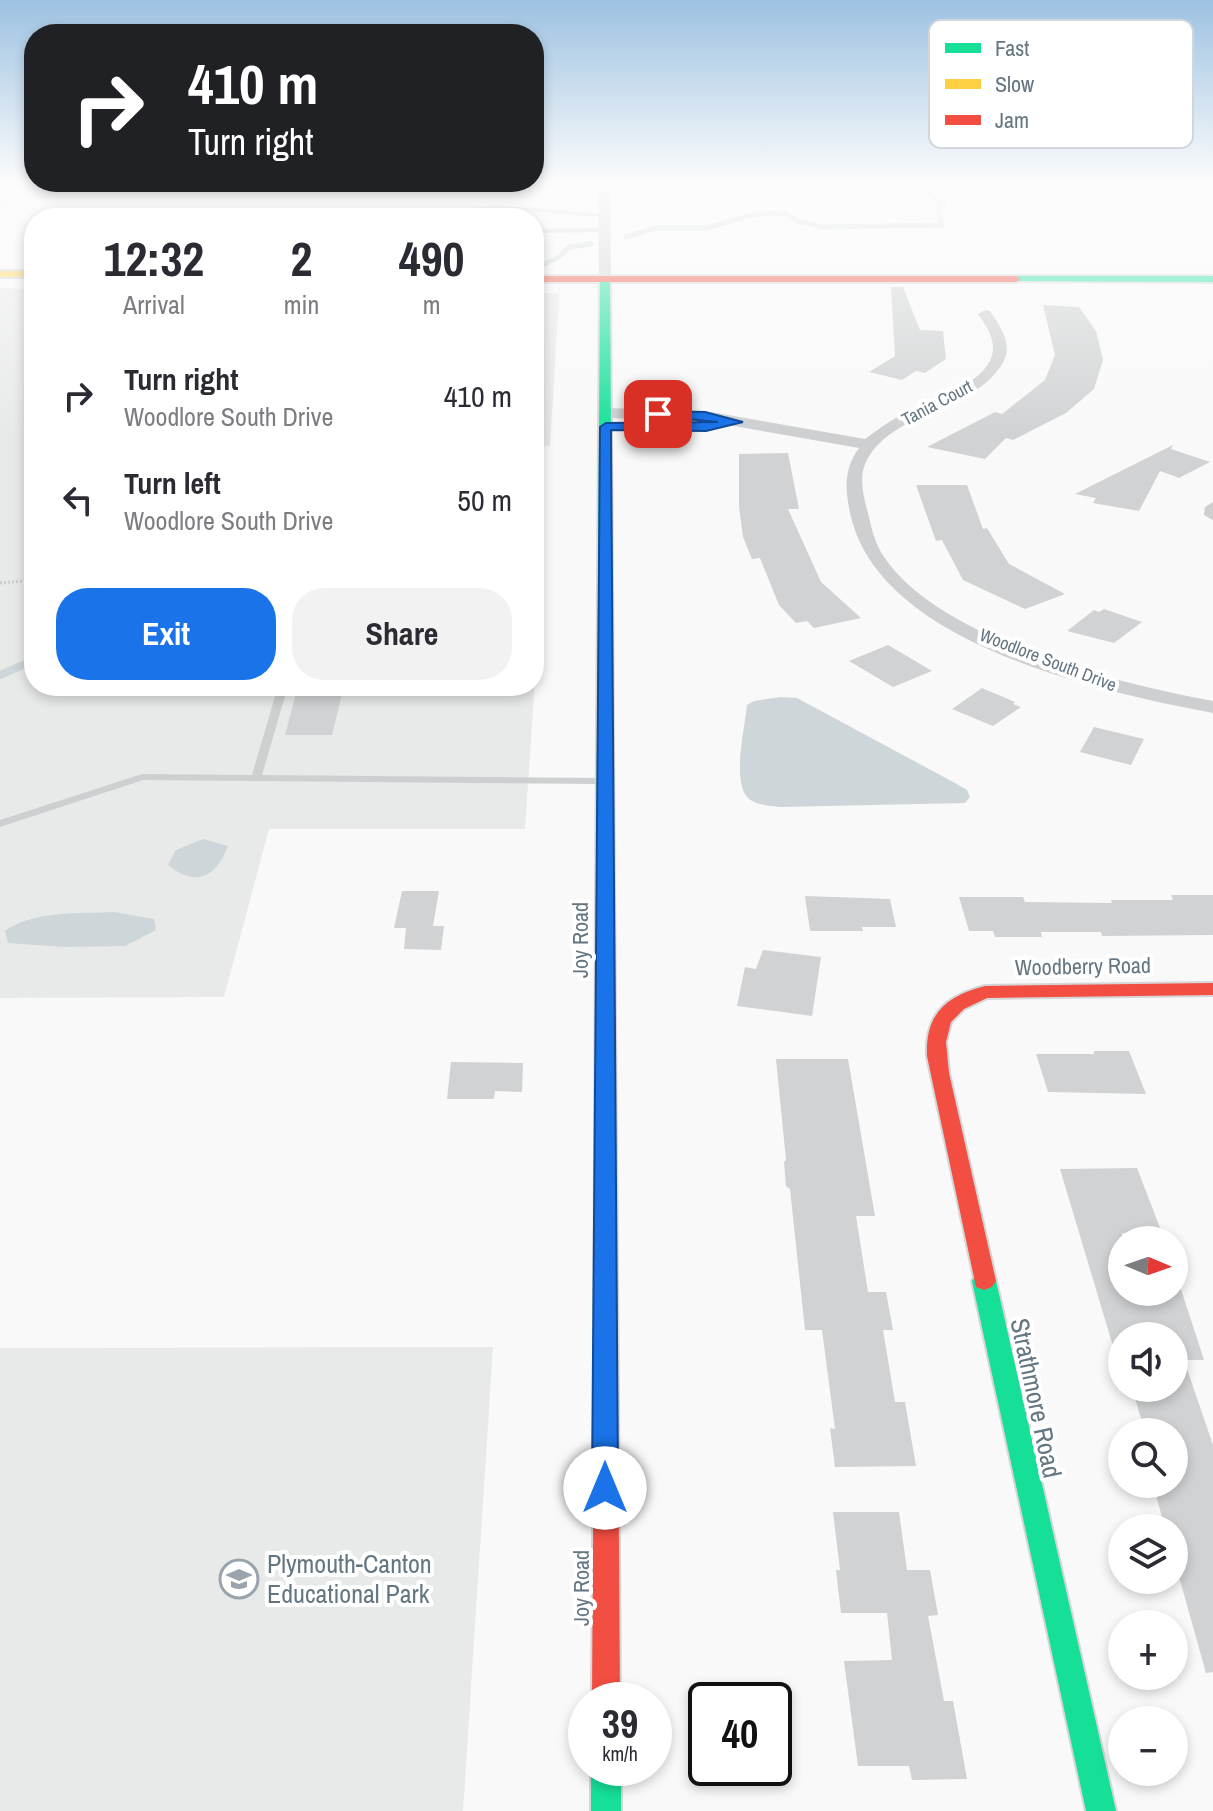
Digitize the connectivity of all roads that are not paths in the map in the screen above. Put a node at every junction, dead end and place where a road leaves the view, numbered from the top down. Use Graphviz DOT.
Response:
graph roads {
  1 [pos="605,266"];
  2 [pos="0,274"];
  3 [pos="24,274"];
  4 [pos="544,279"];
  5 [pos="605,279"];
  6 [pos="1213,279"];
  7 [pos="985,314"];
  8 [pos="605,420"];
  9 [pos="870,445"];
  10 [pos="1213,507"];
  11 [pos="1213,515"];
  12 [pos="280,696"];
  13 [pos="1213,707"];
  14 [pos="256,778"];
  15 [pos="603,781"];
  16 [pos="0,824"];
  17 [pos="1213,989"];
  18 [pos="956,1003"];
  19 [pos="606,1682"];
  20 [pos="606,1786"];
  21 [pos="606,1811"];
  22 [pos="1101,1811"];
  1 -- 5 [label="street, Joy Road"];
  2 -- 3 [label="street"];
  4 -- 5 [label="street"];
  5 -- 6 [label="street"];
  5 -- 8 [label="street, Joy Road"];
  7 -- 9 [label="street, Tania Court"];
  8 -- 9 [label="street"];
  8 -- 15 [label="street, Joy Road"];
  9 -- 13 [label="street, Woodlore South Drive"];
  10 -- 11 [label="street"];
  12 -- 14 [label="lane"];
  14 -- 15 [label="lane"];
  14 -- 16 [label="lane"];
  15 -- 19 [label="street, Joy Road"];
  17 -- 18 [label="street, Woodberry Road"];
  18 -- 22 [label="street, Strathmore Road"];
  20 -- 21 [label="street"];
}
